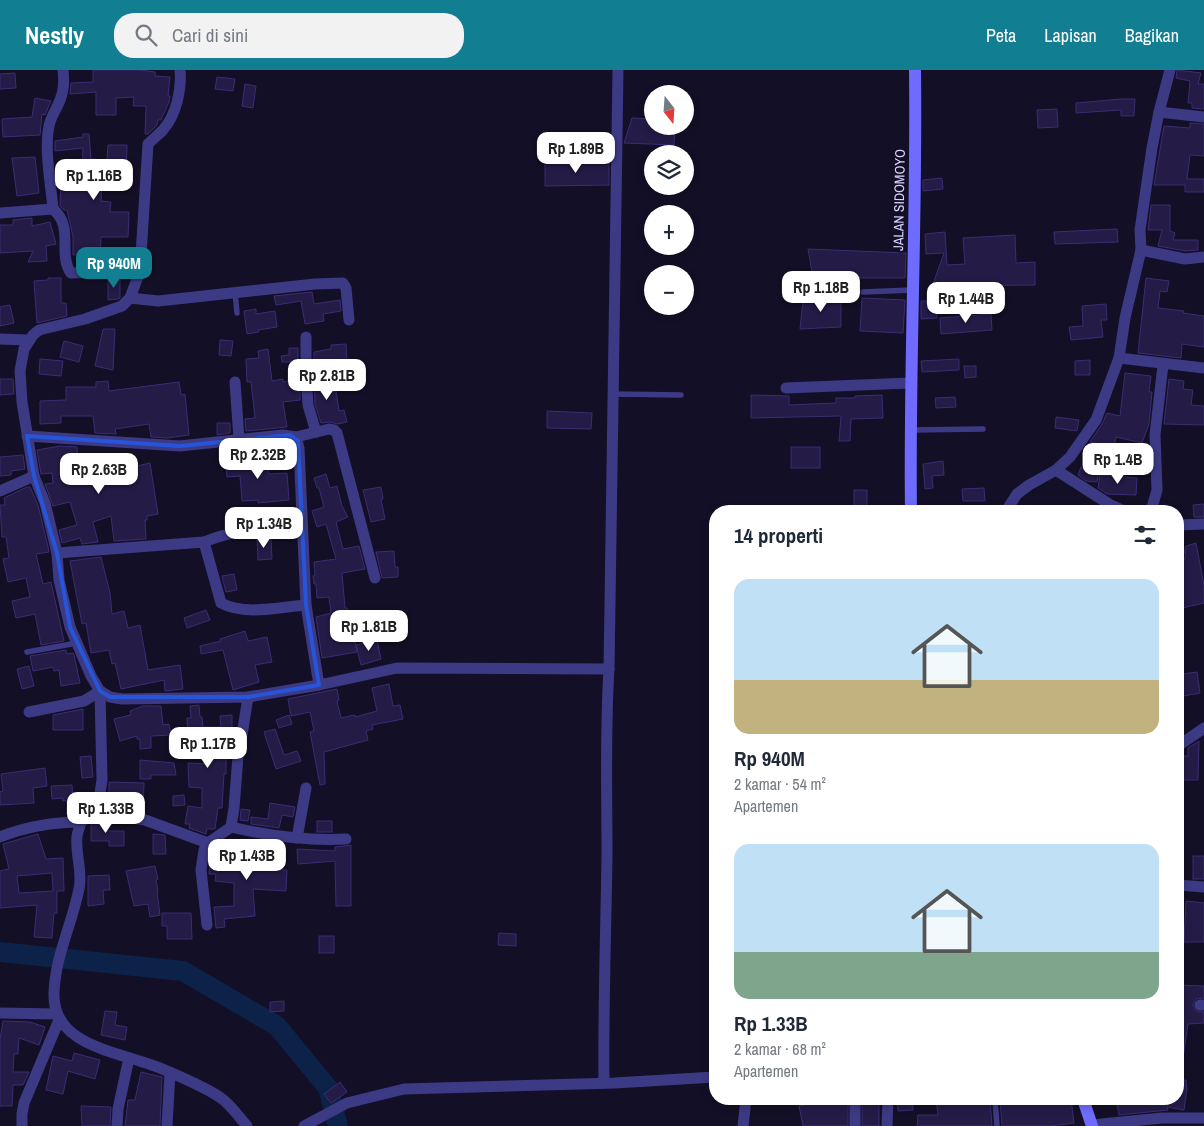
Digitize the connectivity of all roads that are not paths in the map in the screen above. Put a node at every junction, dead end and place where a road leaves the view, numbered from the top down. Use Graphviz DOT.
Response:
graph roads {
  1 [pos="63,70"];
  2 [pos="180,70"];
  3 [pos="618,70"];
  4 [pos="915,70"];
  5 [pos="1170,70"];
  6 [pos="1159,112"];
  7 [pos="1204,118"];
  8 [pos="53,209"];
  9 [pos="0,213"];
  10 [pos="1141,250"];
  11 [pos="1204,258"];
  12 [pos="140,271"];
  13 [pos="912,290"];
  14 [pos="235,292"];
  15 [pos="863,292"];
  16 [pos="130,298"];
  17 [pos="237,313"];
  18 [pos="349,320"];
  19 [pos="306,337"];
  20 [pos="0,339"];
  21 [pos="28,340"];
  22 [pos="1119,358"];
  23 [pos="1163,364"];
  24 [pos="1204,368"];
  25 [pos="235,382"];
  26 [pos="910,383"];
  27 [pos="786,388"];
  28 [pos="612,394"];
  29 [pos="681,395"];
  30 [pos="983,429"];
  31 [pos="910,430"];
  32 [pos="316,432"];
  33 [pos="27,436"];
  34 [pos="296,437"];
  35 [pos="239,439"];
  36 [pos="1056,470"];
  37 [pos="34,476"];
  38 [pos="0,491"];
  39 [pos="911,505"];
  40 [pos="1010,505"];
  41 [pos="1104,505"];
  42 [pos="1152,505"];
  43 [pos="1204,524"];
  44 [pos="1184,525"];
  45 [pos="302,526"];
  46 [pos="204,542"];
  47 [pos="57,553"];
  48 [pos="375,578"];
  49 [pos="306,605"];
  50 [pos="77,643"];
  51 [pos="28,652"];
  52 [pos="608,668"];
  53 [pos="319,685"];
  54 [pos="100,691"];
  55 [pos="248,697"];
  56 [pos="29,712"];
  57 [pos="1204,728"];
  58 [pos="1184,742"];
  59 [pos="306,788"];
  60 [pos="95,812"];
  61 [pos="81,822"];
  62 [pos="231,827"];
  63 [pos="0,837"];
  64 [pos="297,838"];
  65 [pos="346,839"];
  66 [pos="208,843"];
  67 [pos="1184,885"];
  68 [pos="1204,887"];
  69 [pos="207,925"];
  70 [pos="0,1013"];
  71 [pos="58,1017"];
  72 [pos="129,1058"];
  73 [pos="170,1072"];
  74 [pos="709,1077"];
  75 [pos="604,1083"];
  76 [pos="745,1105"];
  77 [pos="855,1105"];
  78 [pos="888,1105"];
  79 [pos="995,1105"];
  80 [pos="1085,1105"];
  81 [pos="1204,1118"];
  82 [pos="22,1126"];
  83 [pos="116,1126"];
  84 [pos="167,1126"];
  85 [pos="247,1126"];
  86 [pos="304,1126"];
  87 [pos="743,1126"];
  88 [pos="855,1126"];
  89 [pos="887,1126"];
  90 [pos="997,1126"];
  91 [pos="1090,1126"];
  1 -- 8 [label="street"];
  2 -- 12 [label="street"];
  3 -- 28 [label="street"];
  4 -- 13 [label="main road, JALAN SIDOMOYO"];
  5 -- 6 [label="street"];
  6 -- 7 [label="street"];
  6 -- 10 [label="street"];
  8 -- 9 [label="street"];
  8 -- 12 [label="street"];
  10 -- 11 [label="street"];
  10 -- 22 [label="street"];
  12 -- 16 [label="street"];
  13 -- 15 [label="lane"];
  13 -- 26 [label="main road, JALAN SIDOMOYO"];
  14 -- 16 [label="street"];
  14 -- 17 [label="lane"];
  14 -- 18 [label="street"];
  16 -- 21 [label="street"];
  19 -- 32 [label="street"];
  20 -- 21 [label="street"];
  21 -- 33 [label="street"];
  22 -- 23 [label="street"];
  22 -- 36 [label="street"];
  23 -- 24 [label="street"];
  23 -- 42 [label="street"];
  25 -- 35 [label="street"];
  26 -- 27 [label="street"];
  26 -- 31 [label="main road, JALAN SIDOMOYO"];
  28 -- 29 [label="lane"];
  28 -- 52 [label="street"];
  30 -- 31 [label="lane"];
  31 -- 39 [label="main road, JALAN SIDOMOYO"];
  32 -- 34 [label="street"];
  32 -- 48 [label="street"];
  33 -- 35 [label="street"];
  33 -- 37 [label="street"];
  34 -- 35 [label="street"];
  34 -- 45 [label="street"];
  36 -- 40 [label="street"];
  36 -- 41 [label="street"];
  37 -- 38 [label="street"];
  37 -- 47 [label="street"];
  43 -- 44 [label="street"];
  45 -- 46 [label="street"];
  45 -- 49 [label="street"];
  46 -- 47 [label="street"];
  46 -- 49 [label="street"];
  47 -- 50 [label="street"];
  49 -- 53 [label="street"];
  50 -- 51 [label="lane"];
  50 -- 54 [label="street"];
  52 -- 53 [label="street"];
  52 -- 75 [label="street"];
  53 -- 55 [label="street"];
  54 -- 55 [label="street"];
  54 -- 56 [label="street"];
  54 -- 60 [label="street"];
  55 -- 62 [label="street"];
  57 -- 58 [label="street"];
  59 -- 64 [label="street"];
  60 -- 61 [label="street"];
  60 -- 66 [label="street"];
  61 -- 63 [label="street"];
  61 -- 71 [label="street"];
  62 -- 64 [label="street"];
  62 -- 66 [label="street"];
  64 -- 65 [label="street"];
  66 -- 69 [label="street"];
  67 -- 68 [label="street"];
  70 -- 71 [label="street"];
  71 -- 72 [label="street"];
  71 -- 82 [label="street"];
  72 -- 73 [label="street"];
  72 -- 83 [label="street"];
  73 -- 84 [label="street"];
  73 -- 85 [label="street"];
  74 -- 75 [label="street"];
  75 -- 86 [label="street"];
  76 -- 87 [label="street"];
  77 -- 88 [label="street"];
  78 -- 89 [label="street"];
  79 -- 90 [label="lane"];
  80 -- 91 [label="main road"];
  81 -- 91 [label="street"];
}
